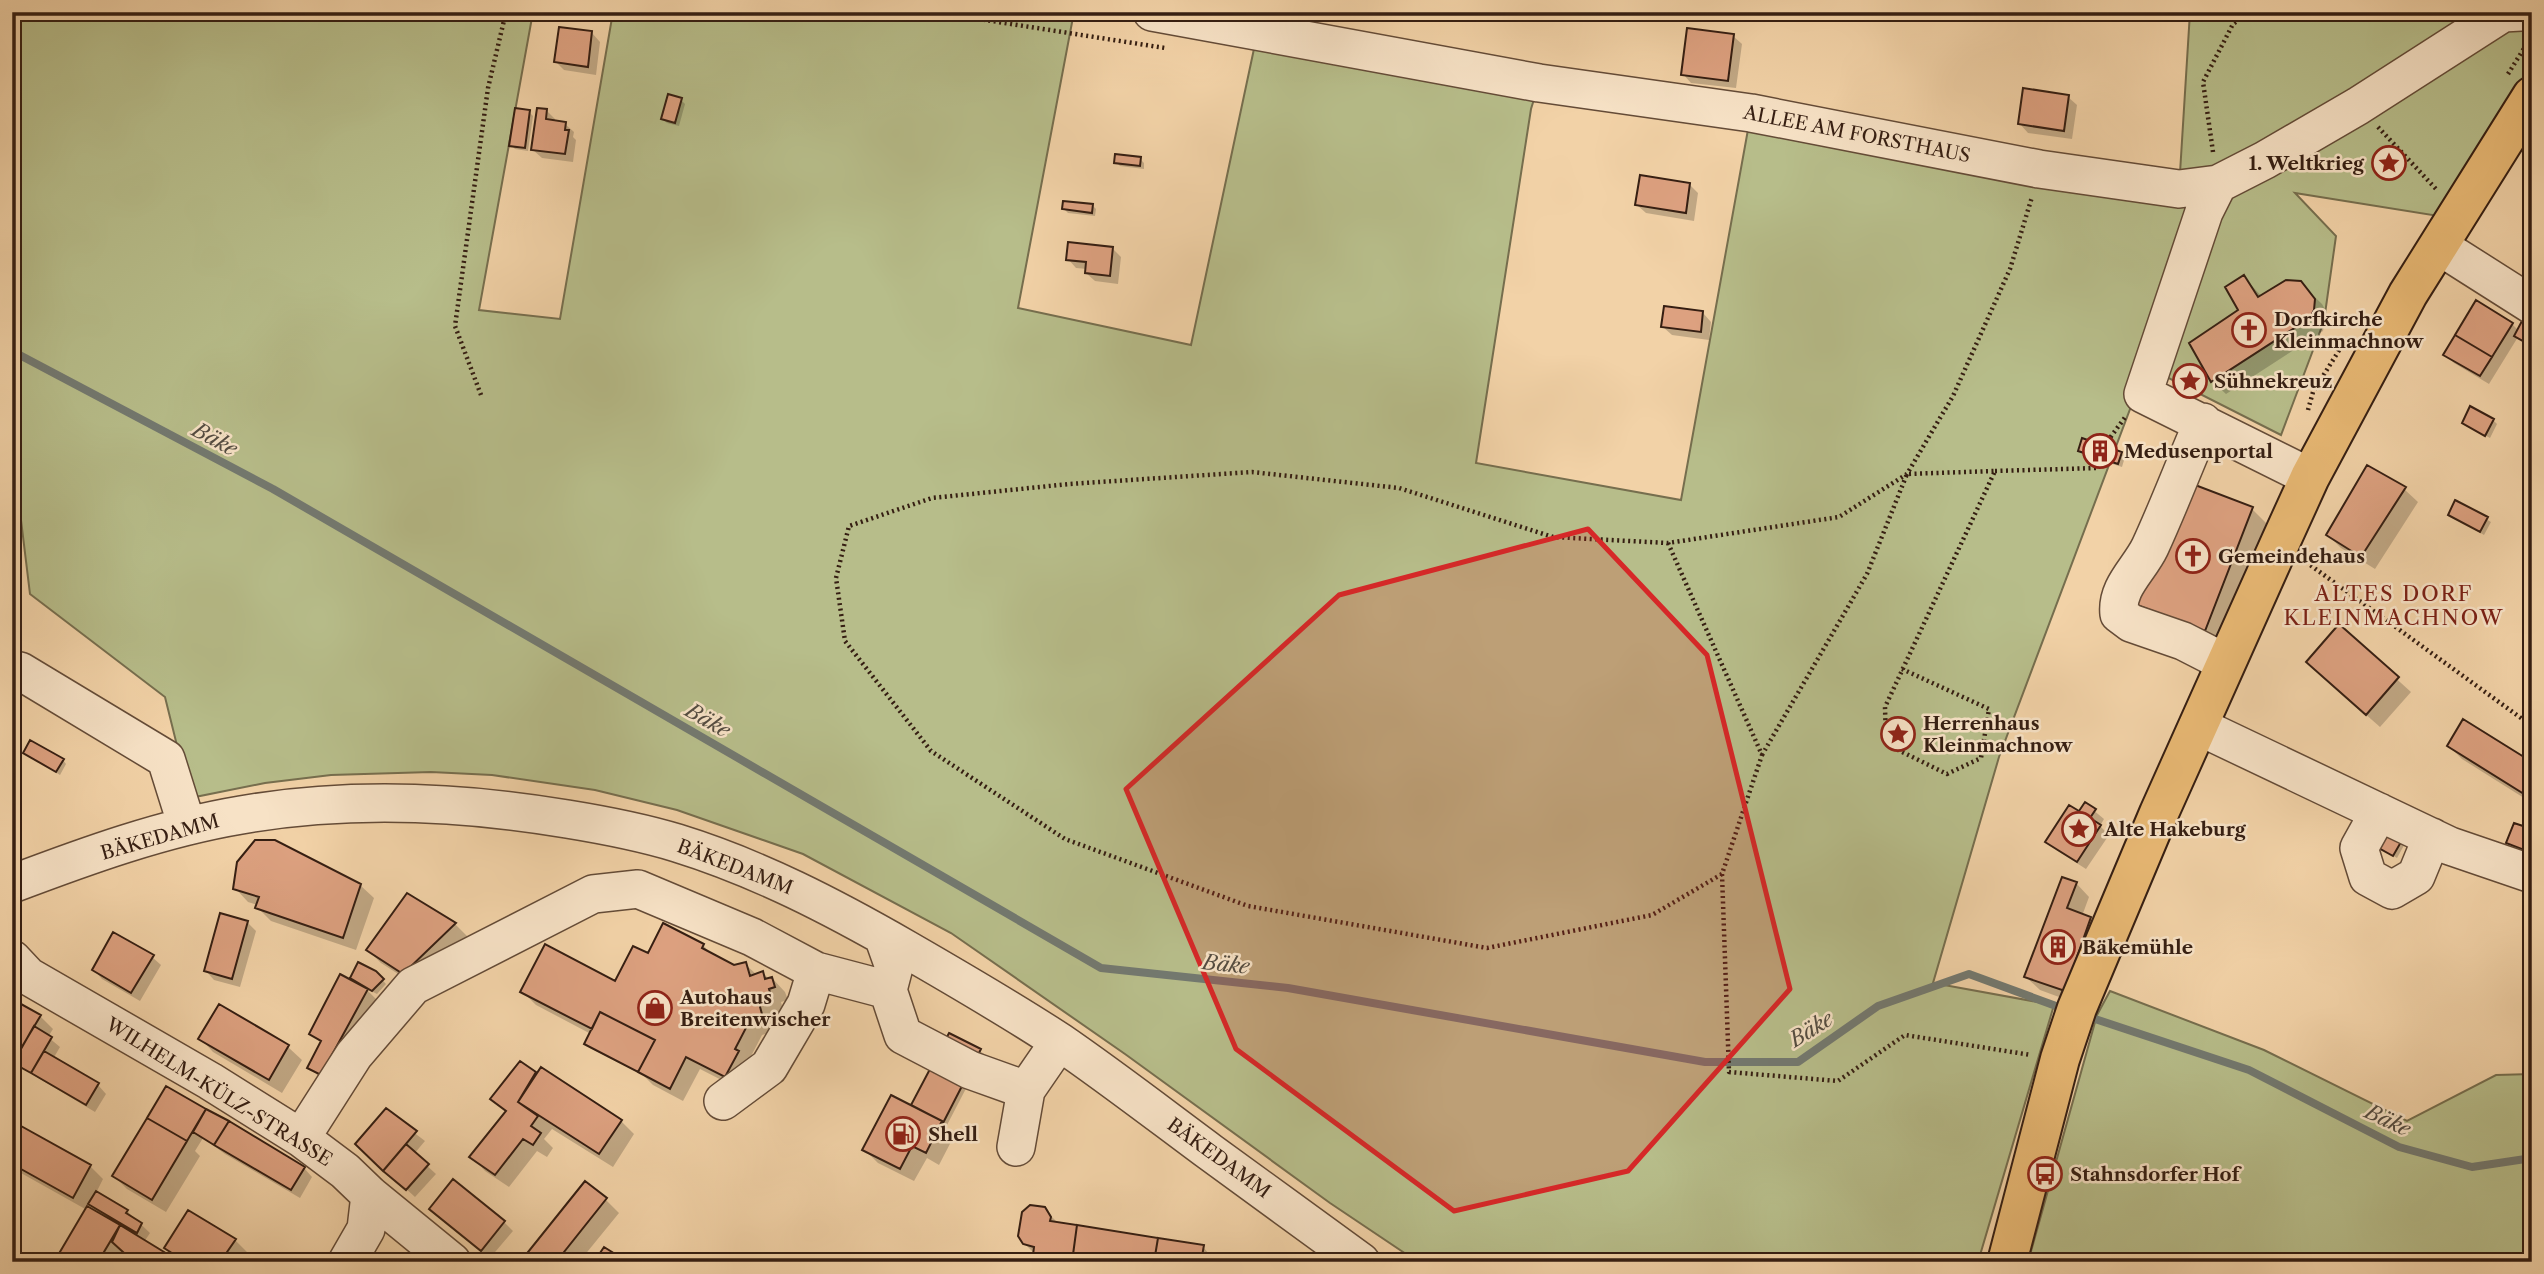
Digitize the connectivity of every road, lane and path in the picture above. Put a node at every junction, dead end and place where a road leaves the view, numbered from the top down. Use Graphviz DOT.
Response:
graph roads {
  1 [pos="506,12"];
  2 [pos="1152,12"];
  3 [pos="2249,12"];
  4 [pos="2521,12"];
  5 [pos="2532,96"];
  6 [pos="2358,106"];
  7 [pos="2039,169"];
  8 [pos="2218,184"];
  9 [pos="2448,233"];
  10 [pos="2532,305"];
  11 [pos="481,395"];
  12 [pos="2203,422"];
  13 [pos="2099,458"];
  14 [pos="1995,471"];
  15 [pos="1907,474"];
  16 [pos="2310,477"];
  17 [pos="1668,543"];
  18 [pos="2280,543"];
  19 [pos="2226,663"];
  20 [pos="1902,669"];
  21 [pos="20,671"];
  22 [pos="2198,726"];
  23 [pos="2532,726"];
  24 [pos="1762,755"];
  25 [pos="2379,812"];
  26 [pos="187,827"];
  27 [pos="2432,838"];
  28 [pos="1722,874"];
  29 [pos="2532,874"];
  30 [pos="12,884"];
  31 [pos="883,936"];
  32 [pos="12,959"];
  33 [pos="816,971"];
  34 [pos="888,990"];
  35 [pos="1059,1042"];
  36 [pos="2060,1059"];
  37 [pos="1026,1090"];
  38 [pos="723,1101"];
  39 [pos="301,1138"];
  40 [pos="1016,1147"];
  41 [pos="370,1195"];
  42 [pos="347,1262"];
  43 [pos="452,1262"];
  44 [pos="1362,1262"];
  45 [pos="2007,1262"];
  1 -- 11 [label="path"];
  2 -- 7 [label="street, ALLEE AM FORSTHAUS"];
  3 -- 8 [label="path"];
  4 -- 6 [label="street, ALLEE AM FORSTHAUS"];
  5 -- 9 [label="main road"];
  6 -- 8 [label="street, ALLEE AM FORSTHAUS"];
  6 -- 9 [label="path"];
  7 -- 8 [label="street, ALLEE AM FORSTHAUS"];
  7 -- 15 [label="path"];
  8 -- 12 [label="street"];
  9 -- 10 [label="street"];
  9 -- 16 [label="main road"];
  12 -- 16 [label="street"];
  12 -- 19 [label="street"];
  13 -- 14 [label="path"];
  14 -- 15 [label="path"];
  14 -- 20 [label="path"];
  15 -- 17 [label="path"];
  15 -- 24 [label="path"];
  16 -- 18 [label="main road"];
  17 -- 24 [label="path"];
  17 -- 28 [label="path"];
  18 -- 19 [label="main road"];
  18 -- 23 [label="path"];
  19 -- 22 [label="main road"];
  20 -- 20 [label="path"];
  21 -- 26 [label="street"];
  22 -- 25 [label="street"];
  22 -- 36 [label="main road"];
  24 -- 28 [label="path"];
  25 -- 27 [label="street"];
  25 -- 27 [label="street"];
  26 -- 30 [label="street, BÄKEDAMM"];
  26 -- 31 [label="street, BÄKEDAMM"];
  27 -- 29 [label="street"];
  28 -- 36 [label="path"];
  31 -- 34 [label="street"];
  31 -- 35 [label="street, BÄKEDAMM"];
  32 -- 39 [label="street, WILHELM-KÜLZ-STRASSE"];
  33 -- 34 [label="street"];
  33 -- 38 [label="street"];
  33 -- 39 [label="street"];
  34 -- 37 [label="street"];
  35 -- 37 [label="street"];
  35 -- 44 [label="street, BÄKEDAMM"];
  36 -- 45 [label="main road"];
  37 -- 40 [label="street"];
  39 -- 41 [label="street, WILHELM-KÜLZ-STRASSE"];
  41 -- 42 [label="street"];
  41 -- 43 [label="street, WILHELM-KÜLZ-STRASSE"];
}
